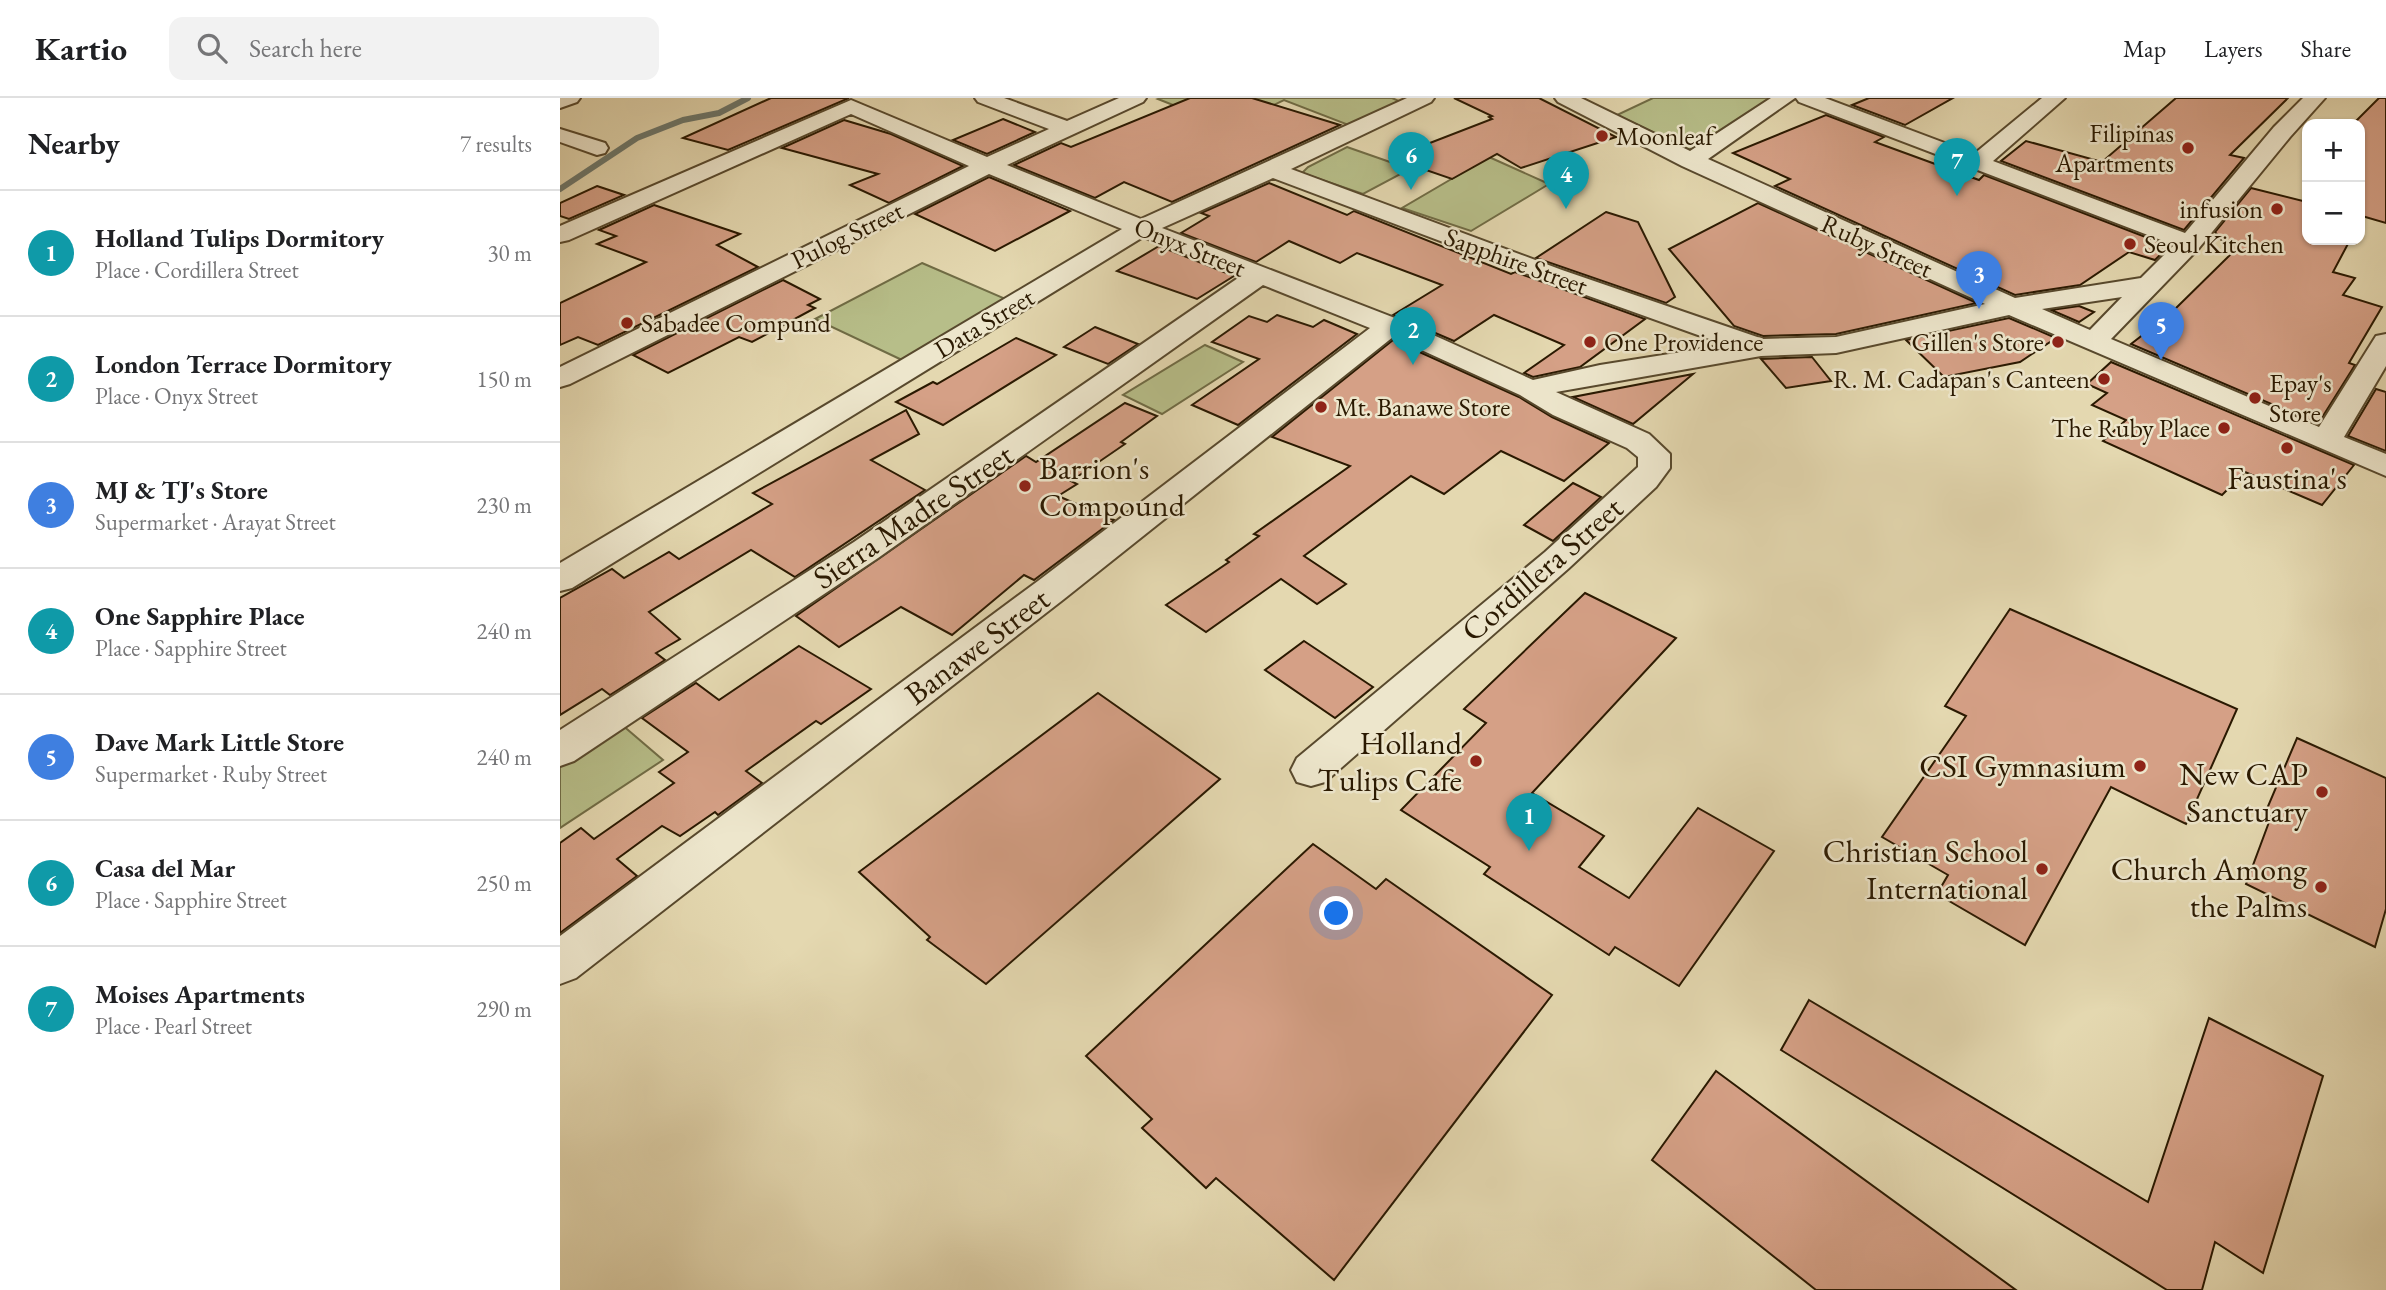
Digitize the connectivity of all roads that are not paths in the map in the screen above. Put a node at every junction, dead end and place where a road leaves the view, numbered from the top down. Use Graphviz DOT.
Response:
graph roads {
  1 [pos="570,98"];
  2 [pos="985,98"];
  3 [pos="1136,98"];
  4 [pos="1424,98"];
  5 [pos="1565,98"];
  6 [pos="1785,98"];
  7 [pos="1806,98"];
  8 [pos="2055,98"];
  9 [pos="2315,98"];
  10 [pos="560,102"];
  11 [pos="1066,128"];
  12 [pos="560,135"];
  13 [pos="597,148"];
  14 [pos="1690,161"];
  15 [pos="1975,164"];
  16 [pos="988,165"];
  17 [pos="1272,170"];
  18 [pos="1141,228"];
  19 [pos="560,235"];
  20 [pos="2190,243"];
  21 [pos="1260,275"];
  22 [pos="2149,285"];
  23 [pos="2012,306"];
  24 [pos="1390,326"];
  25 [pos="2094,341"];
  26 [pos="2386,342"];
  27 [pos="1761,348"];
  28 [pos="560,378"];
  29 [pos="1530,389"];
  30 [pos="2326,441"];
  31 [pos="2386,466"];
  32 [pos="560,579"];
  33 [pos="560,750"];
  34 [pos="1311,770"];
  35 [pos="560,963"];
  1 -- 10 [label="street"];
  2 -- 11 [label="street"];
  3 -- 11 [label="street, Pulog Street"];
  4 -- 17 [label="street, Data Street"];
  5 -- 14 [label="street, Ruby Street"];
  6 -- 14 [label="street"];
  7 -- 15 [label="street"];
  8 -- 15 [label="street"];
  9 -- 20 [label="street"];
  11 -- 16 [label="street, Pulog Street"];
  12 -- 13 [label="street"];
  14 -- 23 [label="street, Ruby Street"];
  15 -- 20 [label="street"];
  16 -- 18 [label="street, Onyx Street"];
  16 -- 19 [label="street, Onyx Street"];
  16 -- 28 [label="street, Pulog Street"];
  17 -- 18 [label="street, Data Street"];
  17 -- 27 [label="street, Sapphire Street"];
  18 -- 21 [label="street, Onyx Street"];
  18 -- 32 [label="street, Data Street"];
  20 -- 22 [label="street"];
  21 -- 24 [label="street, Onyx Street"];
  21 -- 33 [label="street, Sierra Madre Street"];
  22 -- 23 [label="street"];
  22 -- 25 [label="street"];
  23 -- 25 [label="street, Ruby Street"];
  23 -- 27 [label="street"];
  24 -- 29 [label="street, Onyx Street"];
  24 -- 35 [label="street, Banawe Street"];
  25 -- 30 [label="street, Ruby Street"];
  26 -- 30 [label="street"];
  27 -- 29 [label="street"];
  29 -- 34 [label="street, Cordillera Street"];
  30 -- 31 [label="street, Ruby Street"];
}
